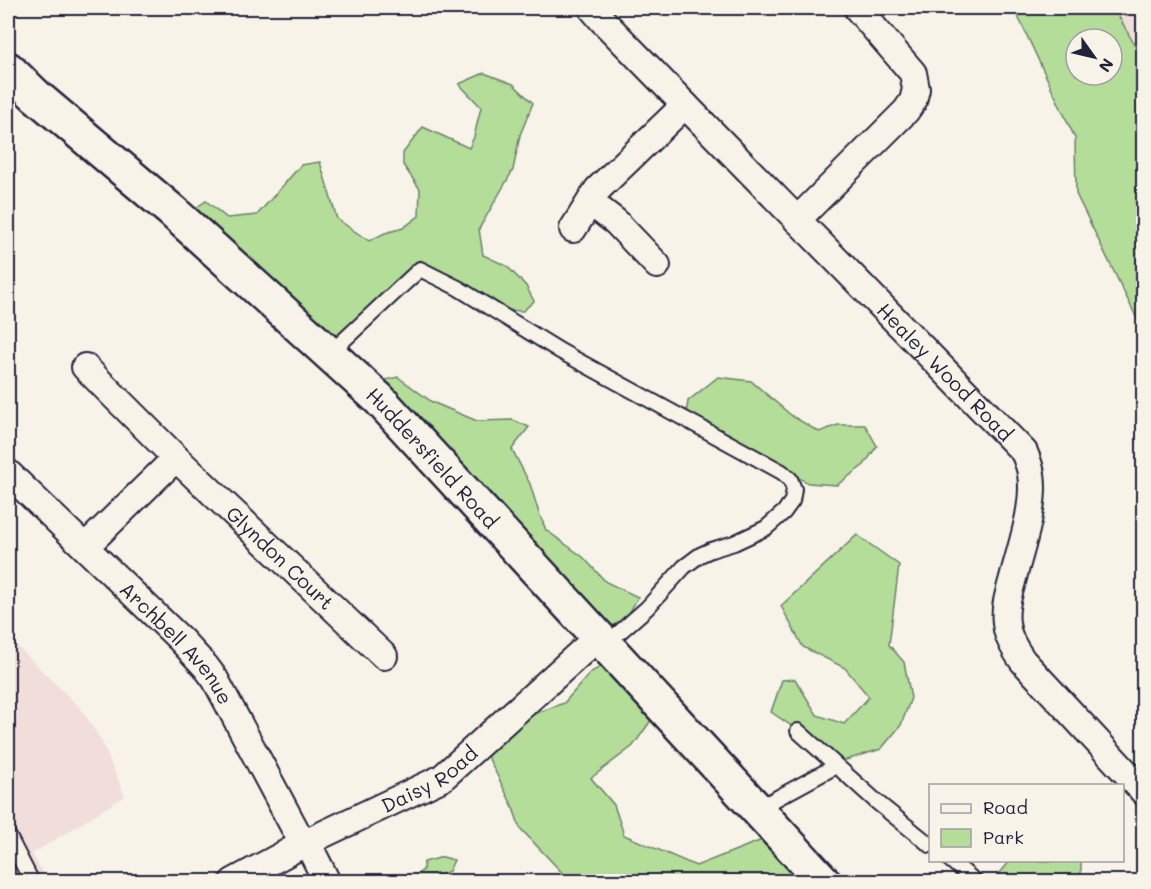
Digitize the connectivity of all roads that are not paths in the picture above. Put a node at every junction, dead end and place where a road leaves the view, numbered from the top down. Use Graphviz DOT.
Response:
graph roads {
  1 [pos="592,8"];
  2 [pos="857,8"];
  3 [pos="8,69"];
  4 [pos="685,105"];
  5 [pos="590,202"];
  6 [pos="796,220"];
  7 [pos="573,229"];
  8 [pos="657,265"];
  9 [pos="329,354"];
  10 [pos="85,368"];
  11 [pos="176,458"];
  12 [pos="8,473"];
  13 [pos="85,548"];
  14 [pos="602,641"];
  15 [pos="384,656"];
  16 [pos="798,731"];
  17 [pos="836,766"];
  18 [pos="1143,792"];
  19 [pos="757,809"];
  20 [pos="8,835"];
  21 [pos="305,843"];
  22 [pos="929,844"];
  23 [pos="951,862"];
  24 [pos="32,882"];
  25 [pos="232,882"];
  26 [pos="327,882"];
  27 [pos="824,882"];
  28 [pos="976,882"];
  1 -- 4 [label="street, Healey Wood Road"];
  2 -- 6 [label="street"];
  3 -- 9 [label="main road, Huddersfield Road"];
  4 -- 5 [label="street"];
  4 -- 6 [label="street, Healey Wood Road"];
  5 -- 7 [label="street"];
  5 -- 8 [label="street"];
  6 -- 18 [label="street, Healey Wood Road"];
  9 -- 14 [label="main road, Huddersfield Road"];
  9 -- 14 [label="lane"];
  10 -- 11 [label="street, Glyndon Court"];
  11 -- 13 [label="street"];
  11 -- 15 [label="street, Glyndon Court"];
  12 -- 13 [label="street, Archbell Avenue"];
  13 -- 21 [label="street, Archbell Avenue"];
  14 -- 19 [label="main road, Huddersfield Road"];
  14 -- 21 [label="street, Daisy Road"];
  16 -- 17 [label="lane"];
  17 -- 19 [label="lane"];
  17 -- 22 [label="lane"];
  19 -- 27 [label="main road, Huddersfield Road"];
  20 -- 24 [label="lane"];
  21 -- 25 [label="street, Daisy Road"];
  21 -- 26 [label="street, Archbell Avenue"];
  23 -- 28 [label="lane"];
}
